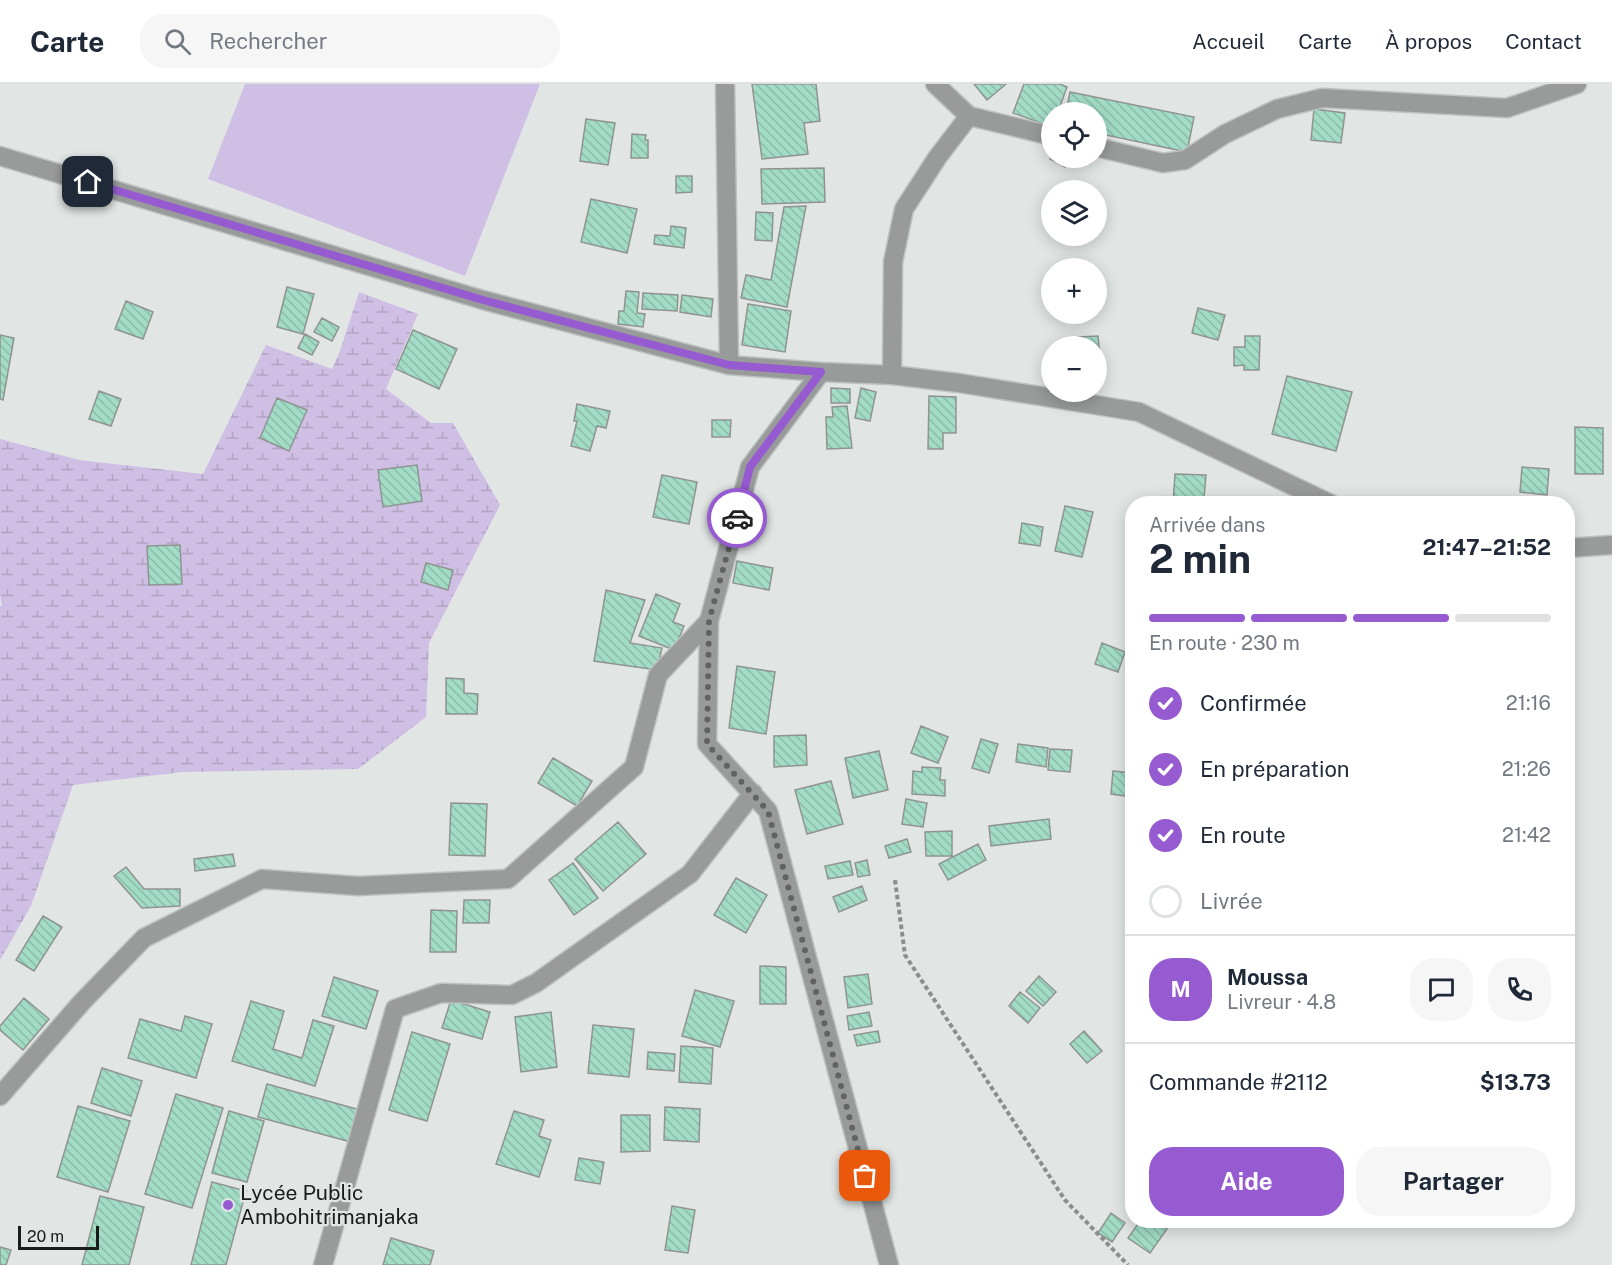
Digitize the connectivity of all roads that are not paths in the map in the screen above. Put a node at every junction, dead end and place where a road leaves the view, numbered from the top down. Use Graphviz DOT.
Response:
graph roads {
  1 [pos="725,84"];
  2 [pos="935,84"];
  3 [pos="1577,84"];
  4 [pos="969,116"];
  5 [pos="1041,133"];
  6 [pos="1107,150"];
  7 [pos="0,156"];
  8 [pos="729,365"];
  9 [pos="821,372"];
  10 [pos="892,375"];
  11 [pos="1314,496"];
  12 [pos="1612,545"];
  13 [pos="1575,548"];
  14 [pos="709,621"];
  15 [pos="753,793"];
  16 [pos="0,1096"];
  17 [pos="323,1265"];
  18 [pos="889,1265"];
  1 -- 8 [label="street"];
  2 -- 4 [label="street"];
  3 -- 6 [label="street"];
  4 -- 5 [label="street"];
  4 -- 10 [label="street"];
  7 -- 8 [label="street"];
  8 -- 9 [label="street"];
  9 -- 10 [label="street"];
  9 -- 14 [label="street"];
  10 -- 11 [label="street"];
  12 -- 13 [label="street"];
  14 -- 15 [label="street"];
  14 -- 16 [label="street"];
  15 -- 17 [label="street"];
  15 -- 18 [label="street"];
}
